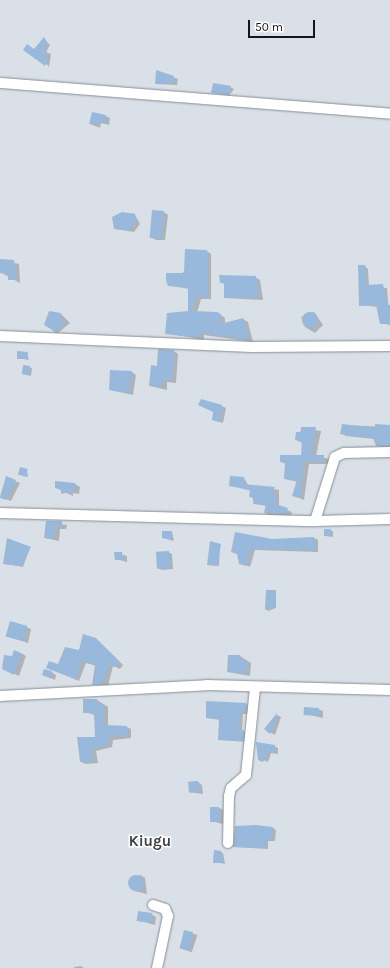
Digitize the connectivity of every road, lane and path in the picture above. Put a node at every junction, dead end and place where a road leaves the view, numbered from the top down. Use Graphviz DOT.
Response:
graph roads {
  1 [pos="0,83"];
  2 [pos="390,114"];
  3 [pos="0,336"];
  4 [pos="390,346"];
  5 [pos="390,452"];
  6 [pos="0,513"];
  7 [pos="390,519"];
  8 [pos="315,521"];
  9 [pos="255,688"];
  10 [pos="390,690"];
  11 [pos="0,696"];
  12 [pos="228,843"];
  13 [pos="153,905"];
  14 [pos="157,968"];
  1 -- 2 [label="street"];
  3 -- 4 [label="street"];
  5 -- 8 [label="street"];
  6 -- 8 [label="street"];
  7 -- 8 [label="street"];
  9 -- 10 [label="street"];
  9 -- 11 [label="street"];
  9 -- 12 [label="street"];
  13 -- 14 [label="street"];
}
